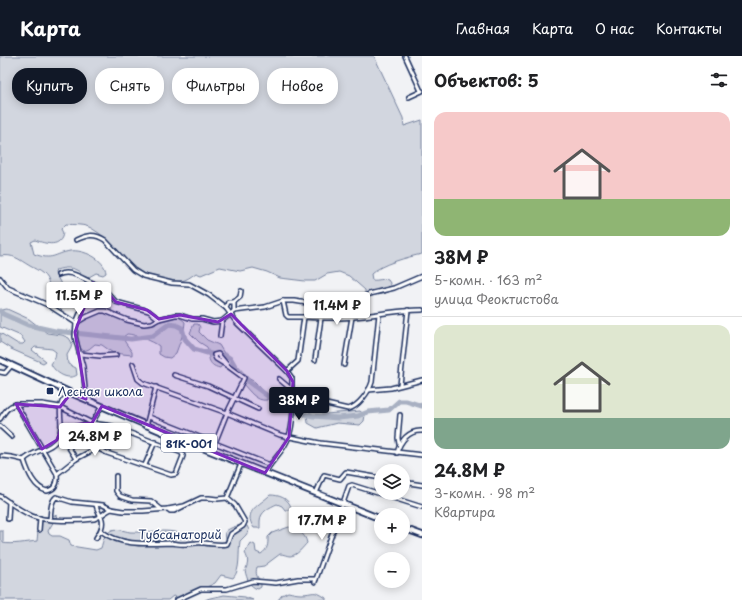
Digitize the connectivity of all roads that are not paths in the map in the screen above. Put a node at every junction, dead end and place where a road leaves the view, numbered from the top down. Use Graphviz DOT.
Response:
graph roads {
  1 [pos="405,56"];
  2 [pos="421,91"];
  3 [pos="409,97"];
  4 [pos="76,240"];
  5 [pos="58,275"];
  6 [pos="422,276"];
  7 [pos="0,278"];
  8 [pos="93,283"];
  9 [pos="241,291"];
  10 [pos="283,301"];
  11 [pos="234,302"];
  12 [pos="226,308"];
  13 [pos="408,310"];
  14 [pos="422,310"];
  15 [pos="233,313"];
  16 [pos="380,314"];
  17 [pos="154,315"];
  18 [pos="304,317"];
  19 [pos="321,318"];
  20 [pos="352,318"];
  21 [pos="159,319"];
  22 [pos="222,321"];
  23 [pos="76,323"];
  24 [pos="152,323"];
  25 [pos="220,336"];
  26 [pos="80,354"];
  27 [pos="116,355"];
  28 [pos="0,360"];
  29 [pos="315,360"];
  30 [pos="133,364"];
  31 [pos="12,365"];
  32 [pos="344,365"];
  33 [pos="229,367"];
  34 [pos="287,371"];
  35 [pos="0,372"];
  36 [pos="174,375"];
  37 [pos="279,379"];
  38 [pos="422,380"];
  39 [pos="400,385"];
  40 [pos="156,388"];
  41 [pos="292,390"];
  42 [pos="368,390"];
  43 [pos="71,393"];
  44 [pos="234,398"];
  45 [pos="86,399"];
  46 [pos="294,401"];
  47 [pos="16,404"];
  48 [pos="102,406"];
  49 [pos="60,407"];
  50 [pos="258,409"];
  51 [pos="227,413"];
  52 [pos="400,415"];
  53 [pos="149,417"];
  54 [pos="0,419"];
  55 [pos="92,423"];
  56 [pos="62,424"];
  57 [pos="86,425"];
  58 [pos="0,426"];
  59 [pos="146,426"];
  60 [pos="422,431"];
  61 [pos="12,437"];
  62 [pos="59,437"];
  63 [pos="289,437"];
  64 [pos="155,442"];
  65 [pos="215,442"];
  66 [pos="399,444"];
  67 [pos="97,448"];
  68 [pos="42,449"];
  69 [pos="398,453"];
  70 [pos="422,455"];
  71 [pos="2,456"];
  72 [pos="76,459"];
  73 [pos="24,460"];
  74 [pos="241,464"];
  75 [pos="145,465"];
  76 [pos="270,465"];
  77 [pos="265,473"];
  78 [pos="57,474"];
  79 [pos="116,476"];
  80 [pos="374,477"];
  81 [pos="410,483"];
  82 [pos="422,485"];
  83 [pos="316,493"];
  84 [pos="0,496"];
  85 [pos="227,498"];
  86 [pos="9,502"];
  87 [pos="343,504"];
  88 [pos="96,505"];
  89 [pos="422,507"];
  90 [pos="111,509"];
  91 [pos="162,509"];
  92 [pos="101,516"];
  93 [pos="374,516"];
  94 [pos="40,518"];
  95 [pos="8,519"];
  96 [pos="50,519"];
  97 [pos="39,530"];
  98 [pos="100,531"];
  99 [pos="410,531"];
  100 [pos="422,535"];
  101 [pos="96,538"];
  102 [pos="177,600"];
  1 -- 2 [label="street"];
  2 -- 3 [label="street"];
  4 -- 12 [label="street"];
  5 -- 8 [label="street"];
  6 -- 10 [label="street"];
  7 -- 23 [label="street"];
  8 -- 17 [label="street"];
  8 -- 23 [label="street"];
  9 -- 11 [label="street"];
  10 -- 15 [label="street"];
  10 -- 18 [label="street"];
  11 -- 12 [label="street"];
  11 -- 15 [label="street"];
  12 -- 15 [label="street"];
  13 -- 14 [label="street"];
  13 -- 16 [label="street"];
  13 -- 39 [label="street"];
  15 -- 22 [label="street"];
  15 -- 34 [label="street"];
  16 -- 20 [label="street"];
  16 -- 42 [label="street"];
  17 -- 21 [label="street"];
  17 -- 24 [label="street"];
  18 -- 19 [label="street"];
  18 -- 34 [label="street"];
  19 -- 20 [label="street"];
  19 -- 29 [label="street"];
  20 -- 32 [label="street"];
  21 -- 22 [label="street"];
  21 -- 24 [label="street"];
  22 -- 25 [label="street"];
  23 -- 24 [label="street"];
  23 -- 26 [label="street"];
  26 -- 27 [label="street"];
  26 -- 45 [label="street"];
  28 -- 31 [label="main road, 81К-001"];
  30 -- 40 [label="street"];
  31 -- 35 [label="street"];
  31 -- 43 [label="main road, 81К-001"];
  33 -- 33 [label="street"];
  33 -- 44 [label="street"];
  34 -- 41 [label="street"];
  36 -- 44 [label="street"];
  37 -- 41 [label="street"];
  38 -- 39 [label="street"];
  39 -- 42 [label="street"];
  40 -- 51 [label="street"];
  40 -- 53 [label="street"];
  41 -- 46 [label="street"];
  42 -- 46 [label="street"];
  43 -- 45 [label="main road, 81К-001"];
  43 -- 49 [label="street"];
  44 -- 50 [label="street"];
  44 -- 51 [label="street"];
  45 -- 48 [label="main road, 81К-001"];
  46 -- 63 [label="street"];
  47 -- 49 [label="street"];
  47 -- 54 [label="street"];
  47 -- 68 [label="street"];
  48 -- 55 [label="street"];
  48 -- 59 [label="main road, 81К-001"];
  49 -- 55 [label="street"];
  49 -- 56 [label="street"];
  51 -- 63 [label="street"];
  51 -- 65 [label="street"];
  52 -- 66 [label="street"];
  53 -- 59 [label="street"];
  53 -- 65 [label="street"];
  55 -- 57 [label="street"];
  55 -- 64 [label="street"];
  55 -- 67 [label="street"];
  56 -- 57 [label="street"];
  56 -- 62 [label="street"];
  57 -- 62 [label="street"];
  58 -- 61 [label="street"];
  59 -- 74 [label="main road, 81К-001"];
  60 -- 66 [label="street"];
  62 -- 68 [label="street"];
  62 -- 72 [label="street"];
  63 -- 69 [label="street"];
  63 -- 76 [label="street"];
  64 -- 75 [label="street"];
  64 -- 75 [label="street"];
  65 -- 76 [label="street"];
  66 -- 69 [label="street"];
  67 -- 72 [label="street"];
  67 -- 75 [label="street"];
  68 -- 73 [label="street"];
  68 -- 78 [label="street"];
  69 -- 70 [label="street"];
  71 -- 73 [label="street"];
  72 -- 78 [label="street"];
  73 -- 78 [label="street"];
  74 -- 77 [label="main road, 81К-001"];
  74 -- 85 [label="street"];
  76 -- 77 [label="street"];
  77 -- 83 [label="main road, 81К-001"];
  79 -- 91 [label="street"];
  80 -- 83 [label="street"];
  81 -- 82 [label="street"];
  83 -- 87 [label="main road, 81К-001"];
  84 -- 86 [label="street"];
  85 -- 91 [label="street, Тубсанаторий"];
  85 -- 98 [label="street, Тубсанаторий"];
  86 -- 94 [label="street"];
  86 -- 95 [label="street"];
  87 -- 89 [label="street"];
  87 -- 93 [label="main road, 81К-001"];
  87 -- 102 [label="street"];
  88 -- 90 [label="street, Тубсанаторий"];
  88 -- 92 [label="street"];
  88 -- 96 [label="street, Тубсанаторий"];
  90 -- 91 [label="street, Тубсанаторий"];
  90 -- 92 [label="street"];
  92 -- 96 [label="street"];
  92 -- 98 [label="street"];
  94 -- 96 [label="street"];
  94 -- 97 [label="street"];
  98 -- 101 [label="street"];
  99 -- 100 [label="main road"];
}
